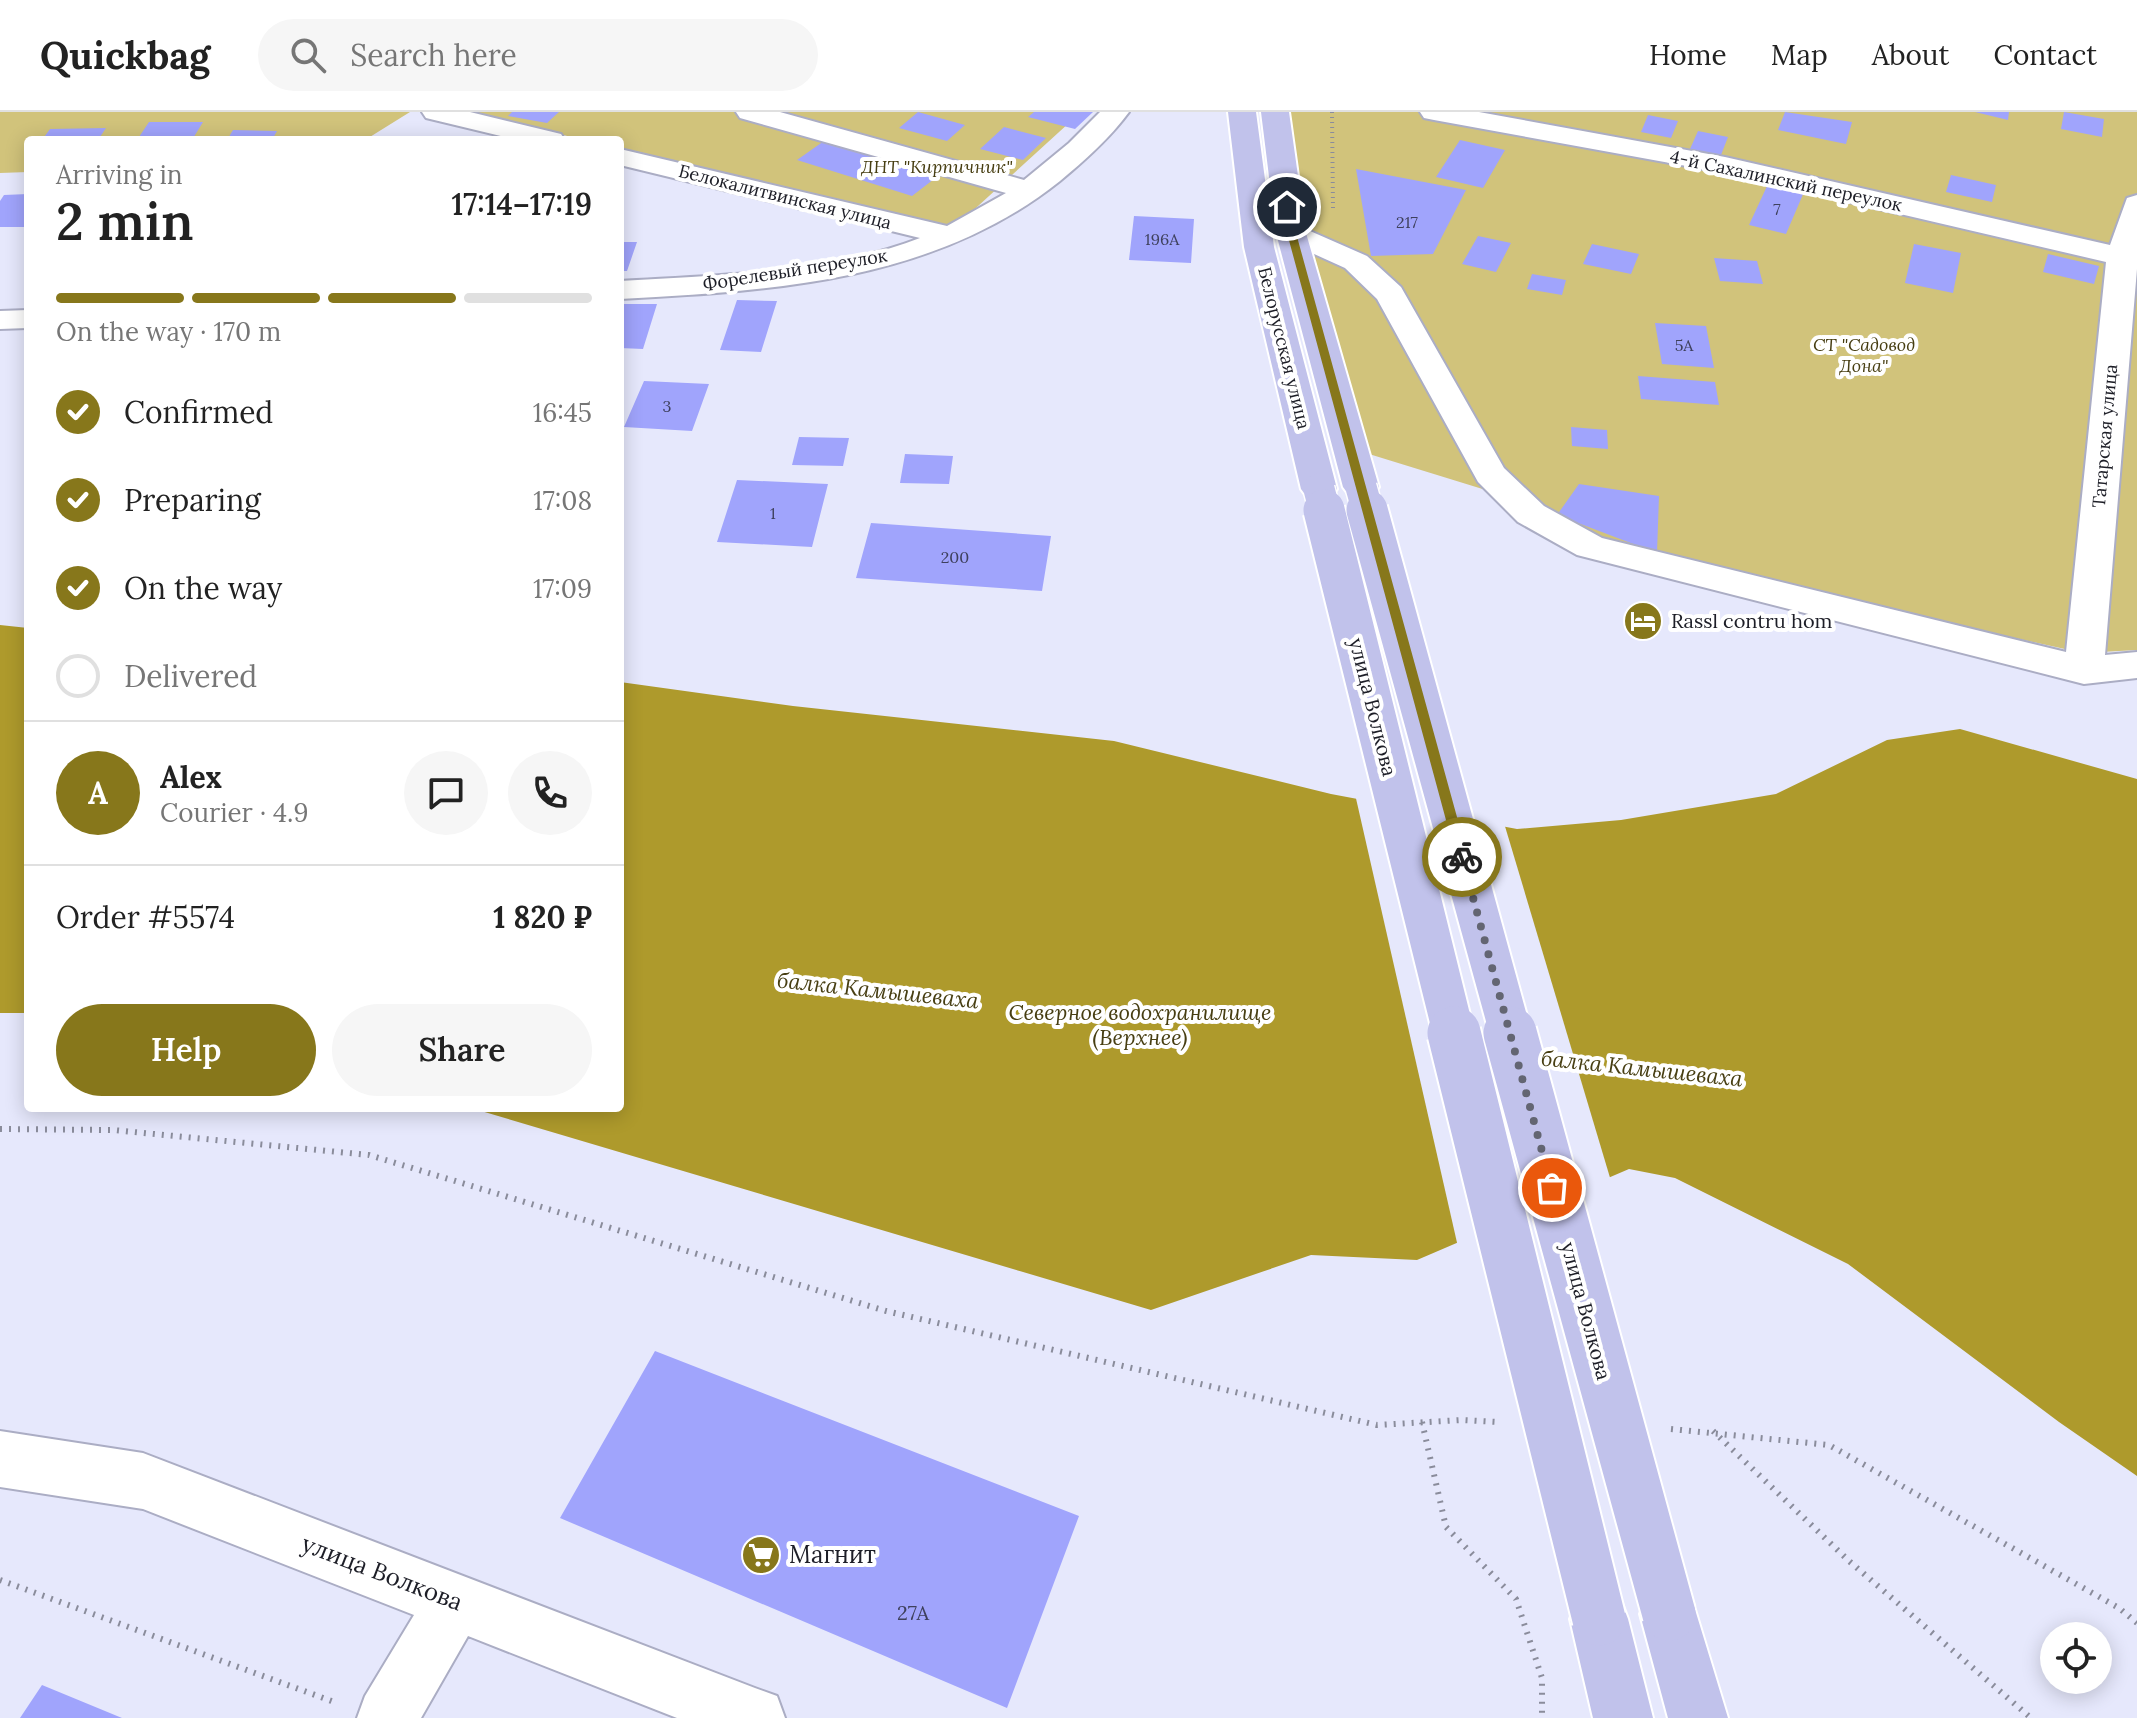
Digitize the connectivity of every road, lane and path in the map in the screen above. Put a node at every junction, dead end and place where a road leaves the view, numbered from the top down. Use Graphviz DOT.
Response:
graph roads {
  1 [pos="436,112"];
  2 [pos="750,112"];
  3 [pos="1115,112"];
  4 [pos="1242,112"];
  5 [pos="1275,112"];
  6 [pos="1434,112"];
  7 [pos="535,136"];
  8 [pos="624,158"];
  9 [pos="1030,191"];
  10 [pos="2137,204"];
  11 [pos="1291,233"];
  12 [pos="950,236"];
  13 [pos="2129,258"];
  14 [pos="624,290"];
  15 [pos="24,319"];
  16 [pos="0,320"];
  17 [pos="1340,488"];
  18 [pos="2137,665"];
  19 [pos="2084,670"];
  20 [pos="0,1129"];
  21 [pos="1422,1422"];
  22 [pos="1509,1422"];
  23 [pos="1665,1429"];
  24 [pos="1712,1431"];
  25 [pos="0,1459"];
  26 [pos="0,1580"];
  27 [pos="455,1602"];
  28 [pos="2137,1623"];
  29 [pos="368,1713"];
  30 [pos="755,1718"];
  31 [pos="1542,1718"];
  32 [pos="1623,1718"];
  33 [pos="1698,1718"];
  34 [pos="2031,1718"];
  1 -- 7 [label="street"];
  2 -- 9 [label="street"];
  3 -- 9 [label="street, Форелевый переулок"];
  4 -- 17 [label="main road, Белорусская улица"];
  5 -- 11 [label="main road, Белорусская улица"];
  6 -- 13 [label="street, 4-й Сахалинский переулок"];
  8 -- 12 [label="street, Белокалитвинская улица"];
  9 -- 12 [label="street, Форелевый переулок"];
  10 -- 13 [label="street, Татарская улица"];
  11 -- 17 [label="main road, Белорусская улица"];
  11 -- 19 [label="street"];
  12 -- 14 [label="street, Форелевый переулок"];
  13 -- 19 [label="street, Татарская улица"];
  15 -- 16 [label="street"];
  17 -- 32 [label="main road, улица Волкова, bridge"];
  17 -- 33 [label="main road, улица Волкова, bridge"];
  18 -- 19 [label="street"];
  20 -- 21 [label="path"];
  21 -- 22 [label="path"];
  21 -- 31 [label="path"];
  23 -- 24 [label="path"];
  24 -- 28 [label="path"];
  24 -- 34 [label="path"];
  25 -- 27 [label="street, улица Волкова"];
  26 -- 29 [label="path"];
  27 -- 29 [label="street"];
  27 -- 30 [label="street, улица Волкова"];
}
